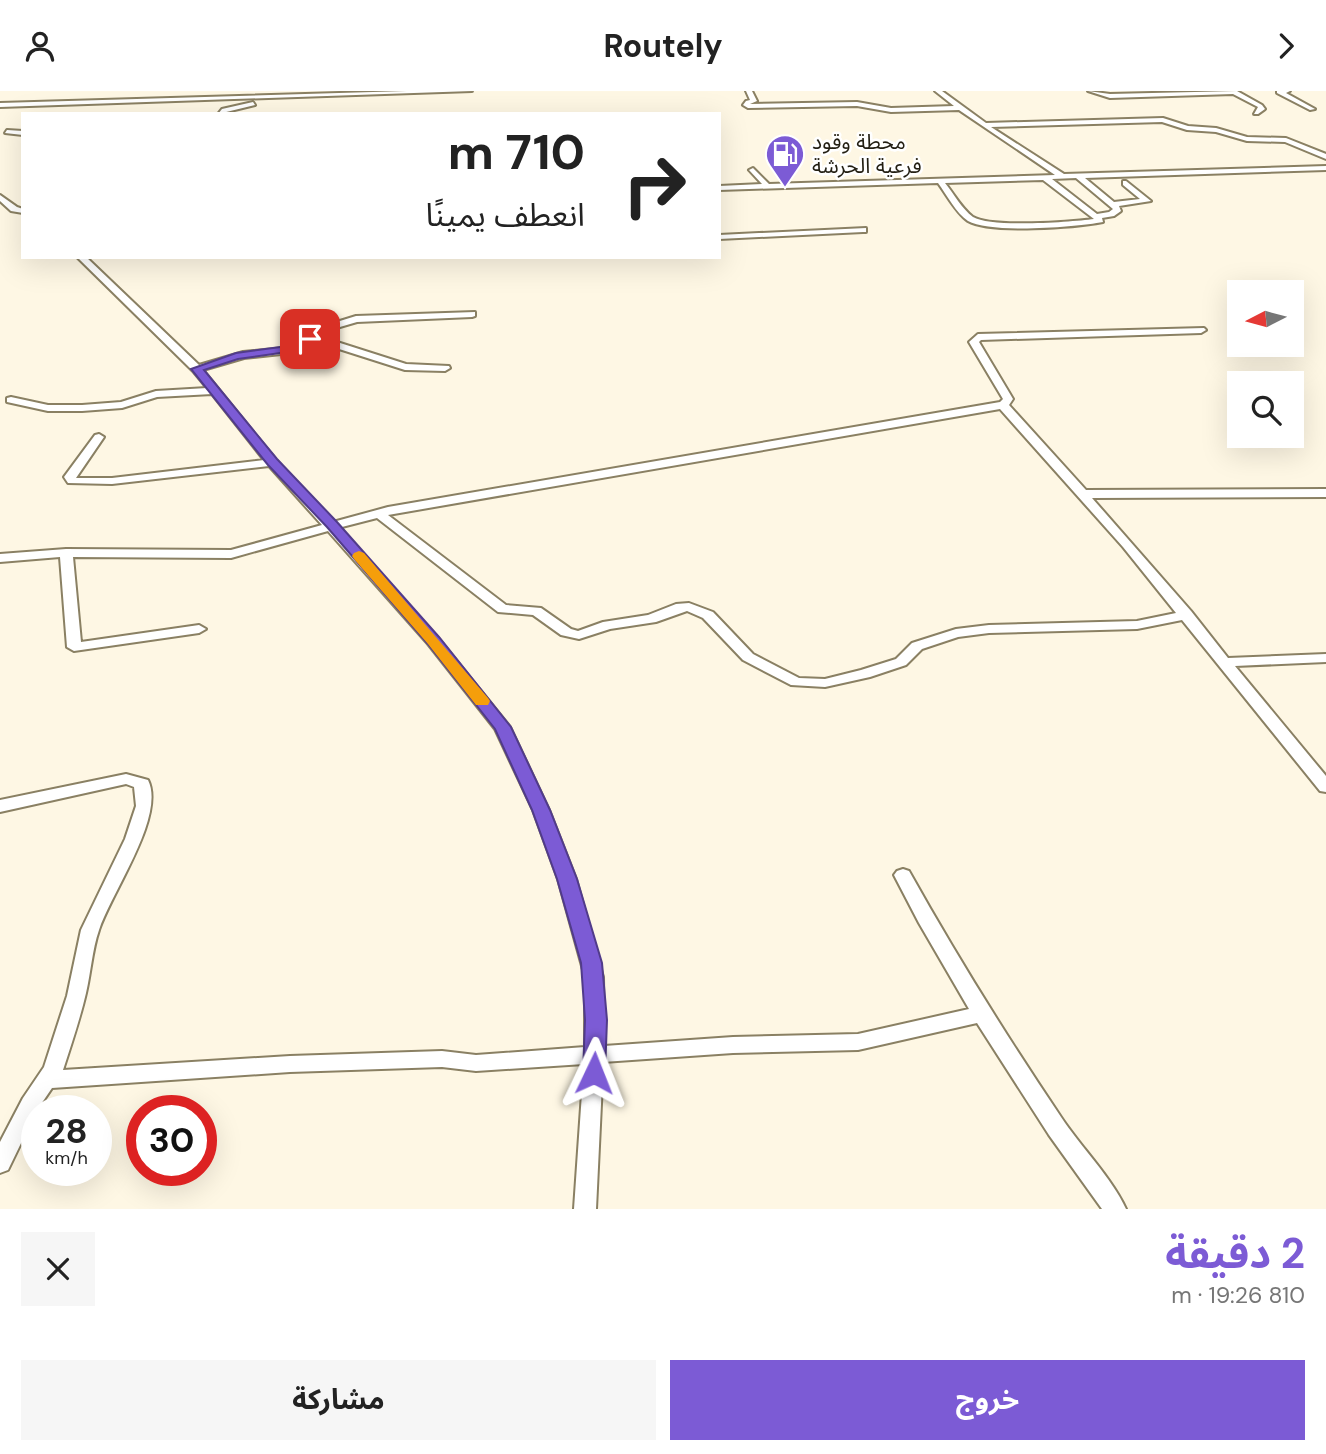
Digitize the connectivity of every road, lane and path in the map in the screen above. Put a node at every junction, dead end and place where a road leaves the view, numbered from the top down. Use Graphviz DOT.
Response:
graph roads {
  1 [pos="155,91"];
  2 [pos="469,91"];
  3 [pos="750,91"];
  4 [pos="939,91"];
  5 [pos="1091,91"];
  6 [pos="1287,91"];
  7 [pos="48,97"];
  8 [pos="262,97"];
  9 [pos="132,101"];
  10 [pos="148,101"];
  11 [pos="41,104"];
  12 [pos="0,105"];
  13 [pos="961,108"];
  14 [pos="1312,109"];
  15 [pos="123,110"];
  16 [pos="222,112"];
  17 [pos="1256,113"];
  18 [pos="988,125"];
  19 [pos="7,132"];
  20 [pos="21,132"];
  21 [pos="1326,157"];
  22 [pos="1326,168"];
  23 [pos="753,170"];
  24 [pos="1078,176"];
  25 [pos="1046,177"];
  26 [pos="1063,177"];
  27 [pos="940,181"];
  28 [pos="1126,183"];
  29 [pos="768,187"];
  30 [pos="721,188"];
  31 [pos="0,197"];
  32 [pos="1114,204"];
  33 [pos="21,211"];
  34 [pos="21,212"];
  35 [pos="0,213"];
  36 [pos="1096,216"];
  37 [pos="863,230"];
  38 [pos="721,237"];
  39 [pos="82,259"];
  40 [pos="472,314"];
  41 [pos="1201,330"];
  42 [pos="290,349"];
  43 [pos="445,368"];
  44 [pos="197,369"];
  45 [pos="215,391"];
  46 [pos="11,400"];
  47 [pos="1003,405"];
  48 [pos="99,437"];
  49 [pos="272,462"];
  50 [pos="1326,493"];
  51 [pos="1084,494"];
  52 [pos="377,513"];
  53 [pos="332,524"];
  54 [pos="66,553"];
  55 [pos="0,558"];
  56 [pos="1186,614"];
  57 [pos="199,629"];
  58 [pos="1326,658"];
  59 [pos="1224,662"];
  60 [pos="1326,787"];
  61 [pos="0,806"];
  62 [pos="903,875"];
  63 [pos="982,1014"];
  64 [pos="595,1054"];
  65 [pos="48,1080"];
  66 [pos="0,1163"];
  67 [pos="585,1209"];
  68 [pos="1115,1209"];
  1 -- 10 [label="street"];
  2 -- 8 [label="street"];
  3 -- 13 [label="street"];
  4 -- 13 [label="street"];
  5 -- 17 [label="street"];
  6 -- 14 [label="street"];
  7 -- 11 [label="street"];
  8 -- 10 [label="street"];
  8 -- 16 [label="street"];
  9 -- 10 [label="street"];
  9 -- 11 [label="street"];
  9 -- 15 [label="street"];
  11 -- 12 [label="street"];
  13 -- 18 [label="street"];
  18 -- 21 [label="street"];
  18 -- 26 [label="street"];
  19 -- 20 [label="street"];
  22 -- 24 [label="street"];
  23 -- 29 [label="street"];
  24 -- 26 [label="street"];
  24 -- 32 [label="street"];
  25 -- 26 [label="street"];
  25 -- 27 [label="street"];
  25 -- 36 [label="street"];
  27 -- 29 [label="street"];
  27 -- 36 [label="street"];
  28 -- 32 [label="street"];
  29 -- 30 [label="street"];
  31 -- 33 [label="street"];
  32 -- 36 [label="street"];
  34 -- 35 [label="street"];
  37 -- 38 [label="street"];
  39 -- 44 [label="street"];
  40 -- 42 [label="street"];
  41 -- 47 [label="street"];
  42 -- 43 [label="street"];
  42 -- 44 [label="street"];
  44 -- 45 [label="street"];
  45 -- 46 [label="street"];
  45 -- 49 [label="street"];
  47 -- 51 [label="street"];
  47 -- 52 [label="street"];
  48 -- 49 [label="street"];
  49 -- 53 [label="street"];
  50 -- 51 [label="street"];
  51 -- 56 [label="street"];
  52 -- 53 [label="street"];
  52 -- 56 [label="street"];
  53 -- 54 [label="street"];
  53 -- 64 [label="street"];
  54 -- 55 [label="street"];
  54 -- 57 [label="street"];
  56 -- 59 [label="street"];
  58 -- 59 [label="street"];
  59 -- 60 [label="street"];
  61 -- 65 [label="street"];
  62 -- 63 [label="street"];
  63 -- 64 [label="street"];
  63 -- 68 [label="street"];
  64 -- 65 [label="street"];
  64 -- 67 [label="street"];
  65 -- 66 [label="street"];
}
